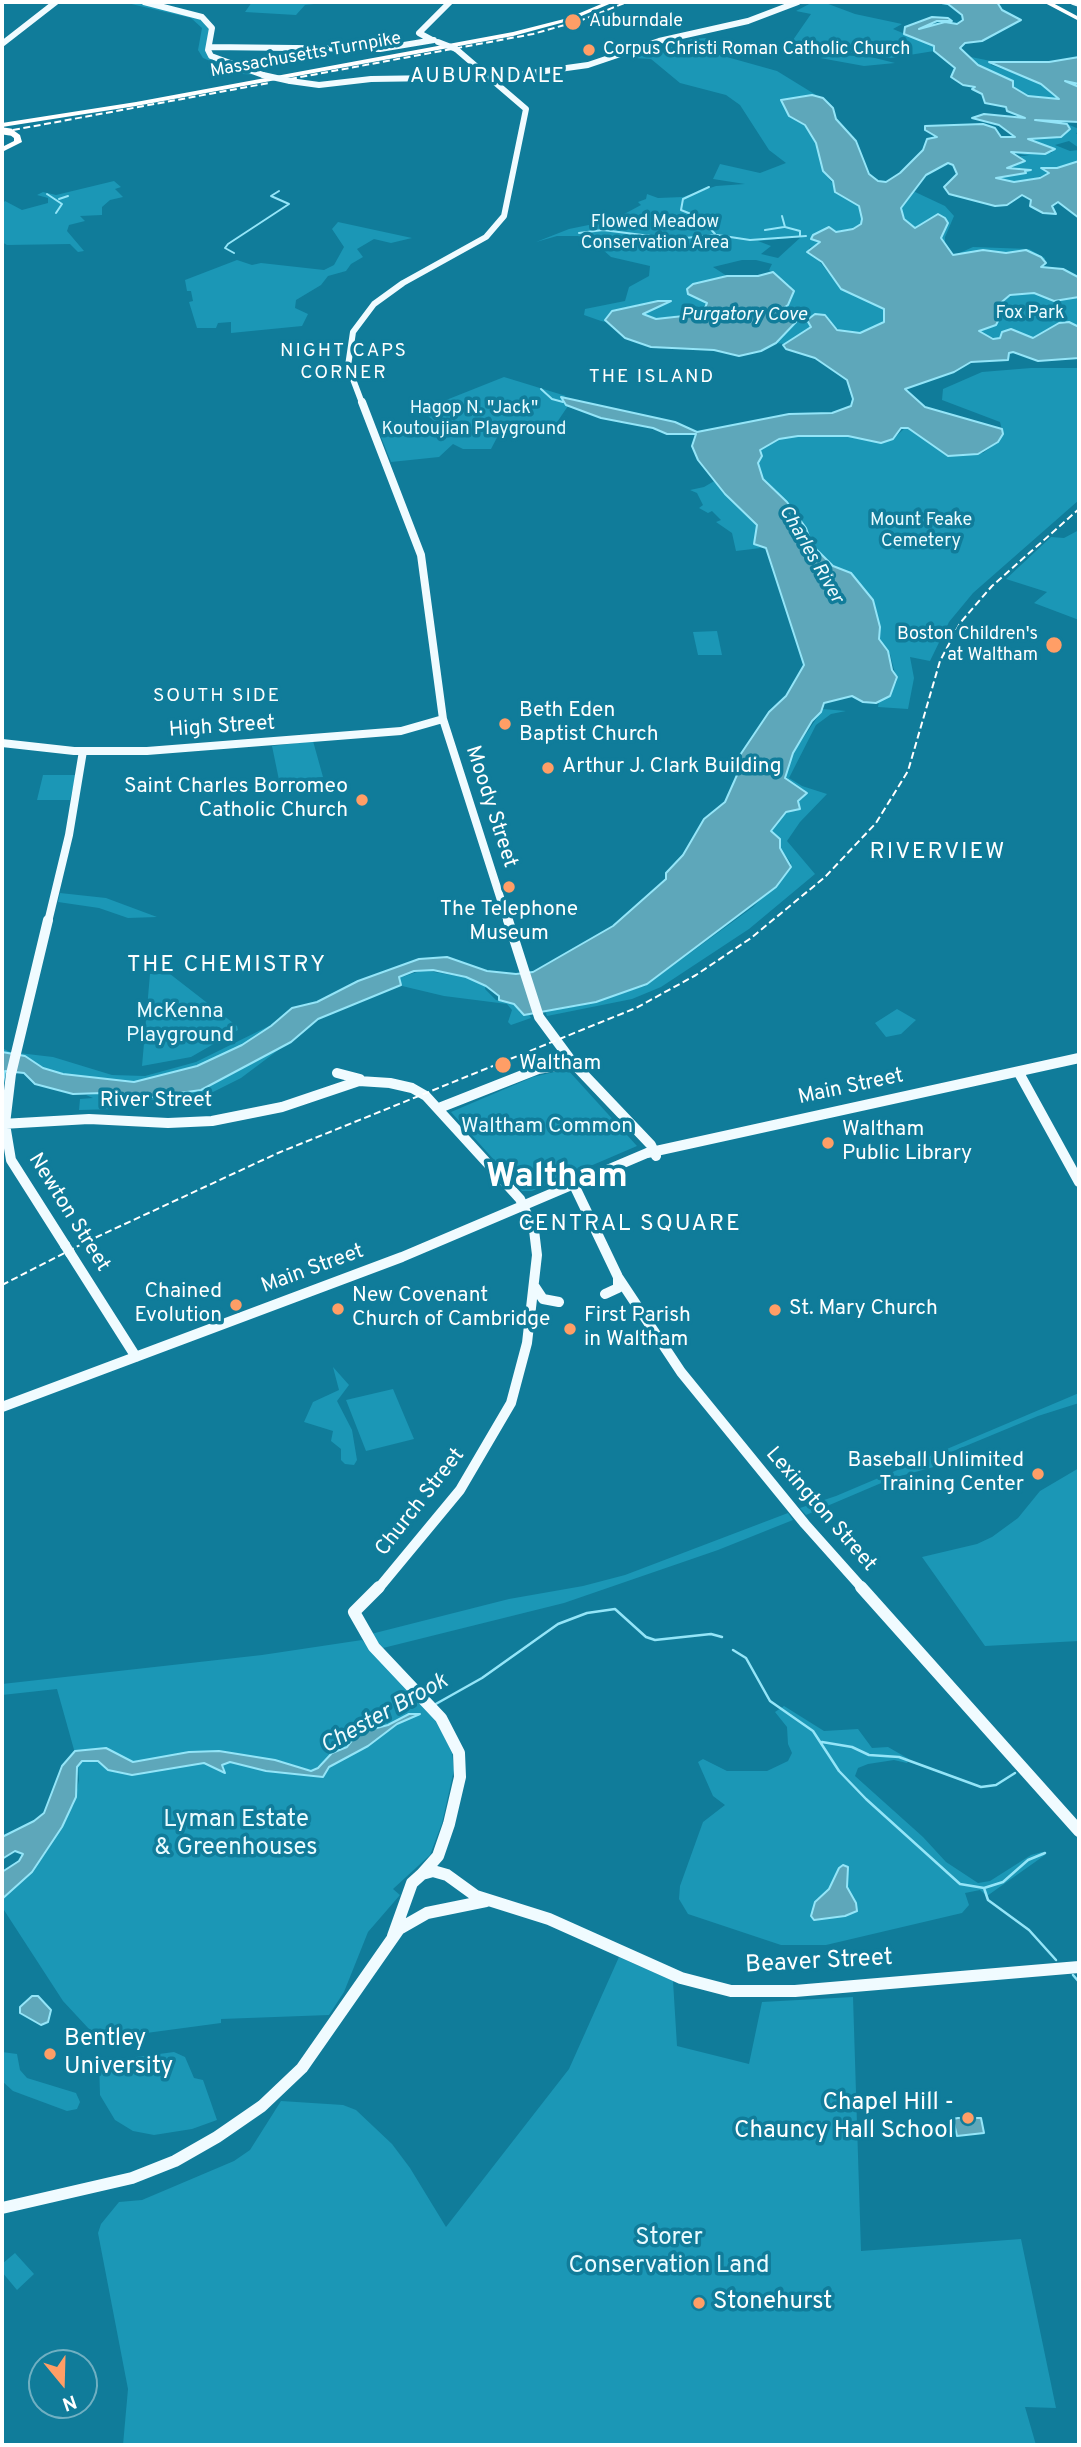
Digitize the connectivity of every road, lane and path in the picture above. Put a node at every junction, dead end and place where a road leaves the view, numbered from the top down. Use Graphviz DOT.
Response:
graph roads {
  1 [pos="55,2"];
  2 [pos="144,2"];
  3 [pos="450,2"];
  4 [pos="603,2"];
  5 [pos="611,2"];
  6 [pos="798,2"];
  7 [pos="1046,2"];
  8 [pos="1058,2"];
  9 [pos="1079,4"];
  10 [pos="1071,5"];
  11 [pos="1079,14"];
  12 [pos="1079,19"];
  13 [pos="436,41"];
  14 [pos="2,44"];
  15 [pos="209,47"];
  16 [pos="509,77"];
  17 [pos="490,78"];
  18 [pos="499,85"];
  19 [pos="4,128"];
  20 [pos="2,150"];
  21 [pos="443,719"];
  22 [pos="2,743"];
  23 [pos="55,749"];
  24 [pos="83,751"];
  25 [pos="81,766"];
  26 [pos="1079,1058"];
  27 [pos="570,1059"];
  28 [pos="337,1073"];
  29 [pos="1019,1073"];
  30 [pos="368,1081"];
  31 [pos="439,1108"];
  32 [pos="4,1124"];
  33 [pos="640,1134"];
  34 [pos="655,1153"];
  35 [pos="634,1160"];
  36 [pos="1079,1182"];
  37 [pos="574,1185"];
  38 [pos="523,1206"];
  39 [pos="618,1277"];
  40 [pos="534,1286"];
  41 [pos="605,1294"];
  42 [pos="559,1302"];
  43 [pos="136,1357"];
  44 [pos="2,1407"];
  45 [pos="1079,1831"];
  46 [pos="440,1851"];
  47 [pos="422,1874"];
  48 [pos="452,1880"];
  49 [pos="409,1889"];
  50 [pos="494,1902"];
  51 [pos="438,1910"];
  52 [pos="393,1936"];
  53 [pos="1079,1967"];
  54 [pos="2,2208"];
  1 -- 14 [label="main road"];
  2 -- 15 [label="main road"];
  3 -- 13 [label="main road"];
  4 -- 19 [label="highway, Massachusetts Turnpike"];
  5 -- 19 [label="highway, Massachusetts Turnpike"];
  6 -- 16 [label="main road"];
  7 -- 12 [label="highway"];
  8 -- 10 [label="highway"];
  9 -- 10 [label="main road"];
  10 -- 11 [label="highway"];
  13 -- 15 [label="main road"];
  13 -- 17 [label="main road, bridge"];
  15 -- 17 [label="main road, bridge"];
  16 -- 17 [label="main road"];
  16 -- 18 [label="main road"];
  17 -- 18 [label="main road"];
  18 -- 21 [label="main road, Moody Street"];
  19 -- 20 [label="highway"];
  21 -- 24 [label="main road, High Street"];
  21 -- 27 [label="main road, Moody Street"];
  22 -- 23 [label="main road, High Street"];
  23 -- 24 [label="main road, High Street"];
  23 -- 25 [label="main road"];
  24 -- 25 [label="main road, Newton Street"];
  25 -- 32 [label="main road, Newton Street"];
  26 -- 29 [label="main road, Main Street"];
  27 -- 31 [label="main road"];
  27 -- 33 [label="main road, Moody Street"];
  28 -- 30 [label="main road"];
  29 -- 34 [label="main road, Main Street"];
  29 -- 36 [label="main road"];
  30 -- 31 [label="main road"];
  30 -- 32 [label="main road, River Street"];
  31 -- 38 [label="main road"];
  32 -- 43 [label="main road, Newton Street"];
  33 -- 34 [label="main road, Moody Street"];
  33 -- 35 [label="main road"];
  34 -- 35 [label="main road, Main Street"];
  35 -- 37 [label="main road, Main Street"];
  37 -- 38 [label="main road, Main Street"];
  37 -- 39 [label="main road, Lexington Street"];
  38 -- 40 [label="main road, Church Street"];
  38 -- 43 [label="main road, Main Street"];
  39 -- 41 [label="main road"];
  39 -- 45 [label="main road, Lexington Street"];
  40 -- 42 [label="main road"];
  40 -- 46 [label="main road, Church Street"];
  43 -- 44 [label="main road, Main Street"];
  46 -- 47 [label="main road"];
  46 -- 48 [label="main road"];
  47 -- 48 [label="main road"];
  47 -- 49 [label="main road"];
  48 -- 50 [label="main road, Beaver Street"];
  48 -- 51 [label="main road"];
  49 -- 51 [label="main road"];
  49 -- 52 [label="main road, Beaver Street"];
  50 -- 51 [label="main road, Beaver Street"];
  50 -- 53 [label="main road, Beaver Street"];
  51 -- 52 [label="main road, Beaver Street"];
  52 -- 54 [label="main road, Beaver Street"];
}
